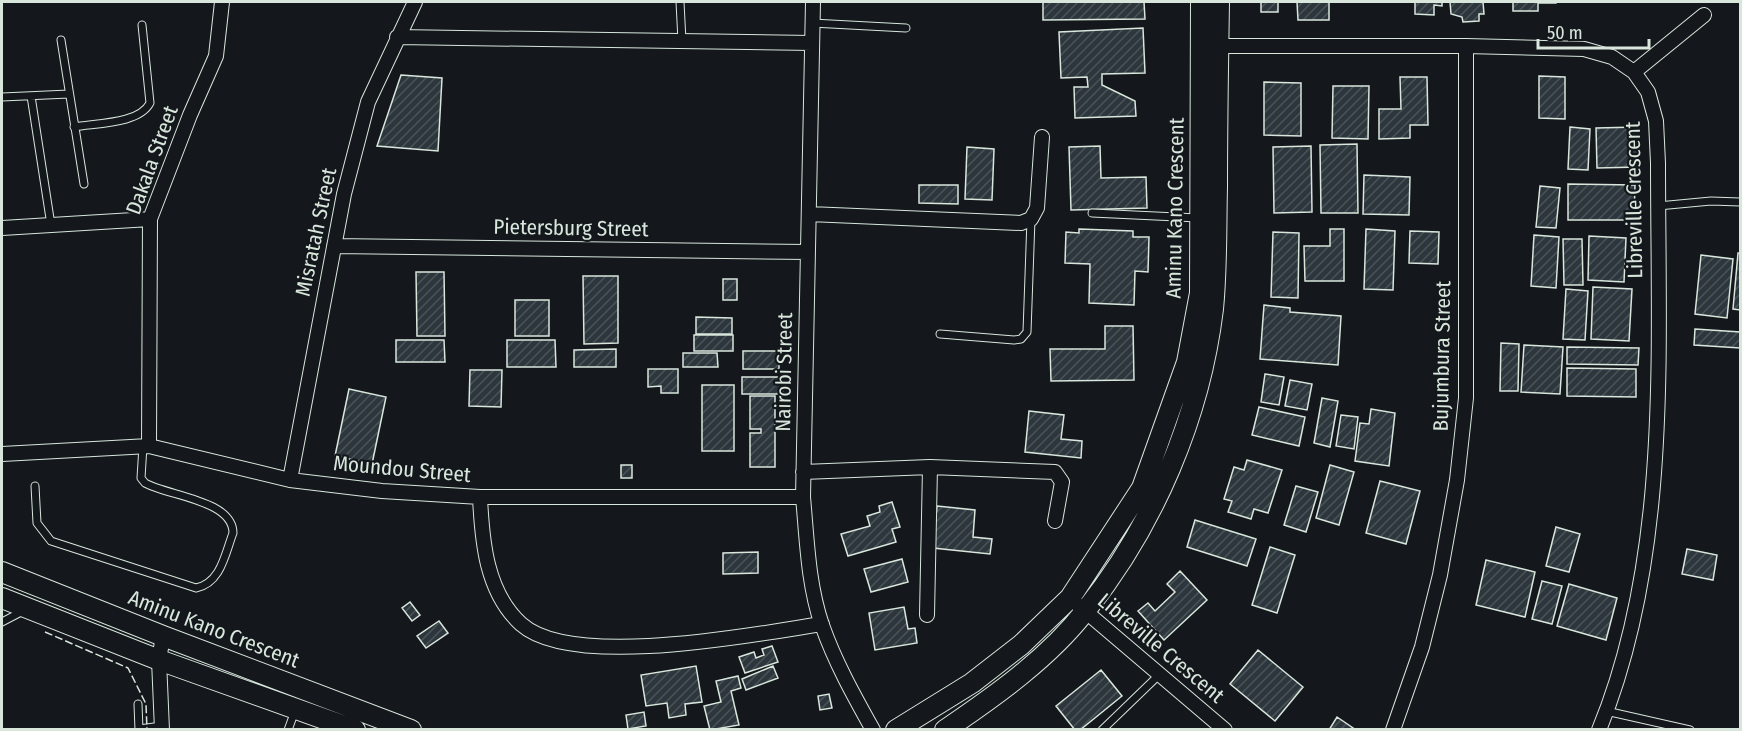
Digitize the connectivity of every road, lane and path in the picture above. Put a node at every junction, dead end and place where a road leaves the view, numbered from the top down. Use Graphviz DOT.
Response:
graph roads {
  1 [pos="222,2"];
  2 [pos="415,2"];
  3 [pos="680,2"];
  4 [pos="813,2"];
  5 [pos="1201,2"];
  6 [pos="1219,2"];
  7 [pos="1704,15"];
  8 [pos="812,23"];
  9 [pos="142,25"];
  10 [pos="906,28"];
  11 [pos="397,37"];
  12 [pos="61,40"];
  13 [pos="682,41"];
  14 [pos="812,43"];
  15 [pos="1209,46"];
  16 [pos="1466,46"];
  17 [pos="1634,72"];
  18 [pos="69,94"];
  19 [pos="31,96"];
  20 [pos="2,97"];
  21 [pos="75,127"];
  22 [pos="1042,137"];
  23 [pos="84,184"];
  24 [pos="1740,202"];
  25 [pos="1658,206"];
  26 [pos="1092,213"];
  27 [pos="809,214"];
  28 [pos="1201,218"];
  29 [pos="150,219"];
  30 [pos="1031,219"];
  31 [pos="51,225"];
  32 [pos="2,228"];
  33 [pos="334,246"];
  34 [pos="808,252"];
  35 [pos="940,334"];
  36 [pos="146,446"];
  37 [pos="2,454"];
  38 [pos="930,467"];
  39 [pos="803,472"];
  40 [pos="290,480"];
  41 [pos="35,486"];
  42 [pos="480,497"];
  43 [pos="803,497"];
  44 [pos="1055,521"];
  45 [pos="2,572"];
  46 [pos="2,598"];
  47 [pos="1070,598"];
  48 [pos="27,608"];
  49 [pos="1086,612"];
  50 [pos="927,615"];
  51 [pos="2,622"];
  52 [pos="822,624"];
  53 [pos="163,636"];
  54 [pos="159,660"];
  55 [pos="1160,674"];
  56 [pos="138,704"];
  57 [pos="296,708"];
  58 [pos="1606,711"];
  59 [pos="162,728"];
  60 [pos="139,729"];
  61 [pos="288,729"];
  62 [pos="355,729"];
  63 [pos="411,729"];
  64 [pos="873,729"];
  65 [pos="896,729"];
  66 [pos="945,729"];
  67 [pos="1102,729"];
  68 [pos="1225,729"];
  69 [pos="1393,729"];
  70 [pos="1599,729"];
  71 [pos="1690,729"];
  1 -- 29 [label="street, Dakala Street"];
  2 -- 11 [label="street, Misratah Street"];
  3 -- 13 [label="lane"];
  4 -- 8 [label="street, Nairobi Street"];
  5 -- 15 [label="street, Aminu Kano Crescent"];
  6 -- 15 [label="street"];
  7 -- 17 [label="street"];
  8 -- 10 [label="lane"];
  8 -- 14 [label="street, Nairobi Street"];
  9 -- 21 [label="lane"];
  11 -- 13 [label="street"];
  11 -- 33 [label="street, Misratah Street"];
  12 -- 18 [label="lane"];
  13 -- 14 [label="street"];
  14 -- 27 [label="street, Nairobi Street"];
  15 -- 16 [label="street, Libreville Crescent"];
  15 -- 28 [label="street, Aminu Kano Crescent"];
  15 -- 49 [label="street"];
  16 -- 17 [label="street, Libreville Crescent"];
  16 -- 69 [label="street, Bujumbura Street"];
  17 -- 25 [label="street, Libreville Crescent"];
  18 -- 19 [label="lane"];
  18 -- 21 [label="lane"];
  19 -- 20 [label="lane"];
  19 -- 31 [label="lane"];
  21 -- 23 [label="lane"];
  22 -- 30 [label="street"];
  24 -- 25 [label="lane"];
  25 -- 58 [label="street, Libreville Crescent"];
  26 -- 28 [label="lane"];
  27 -- 30 [label="street"];
  27 -- 34 [label="street, Nairobi Street"];
  28 -- 47 [label="street, Aminu Kano Crescent"];
  29 -- 31 [label="street"];
  29 -- 36 [label="street, Dakala Street"];
  30 -- 35 [label="lane"];
  31 -- 32 [label="street"];
  33 -- 34 [label="street, Pietersburg Street"];
  33 -- 40 [label="street, Misratah Street"];
  34 -- 39 [label="street, Nairobi Street"];
  36 -- 37 [label="street, Moundou Street"];
  36 -- 40 [label="street, Moundou Street"];
  36 -- 41 [label="lane"];
  38 -- 39 [label="street"];
  38 -- 44 [label="street"];
  38 -- 50 [label="street"];
  39 -- 43 [label="street, Nairobi Street"];
  40 -- 42 [label="street, Moundou Street"];
  42 -- 43 [label="street, Moundou Street"];
  42 -- 52 [label="street"];
  43 -- 52 [label="street, Nairobi Street"];
  45 -- 53 [label="street, Aminu Kano Crescent"];
  46 -- 48 [label="street"];
  47 -- 49 [label="street, Libreville Crescent"];
  47 -- 65 [label="street, Aminu Kano Crescent"];
  48 -- 51 [label="lane"];
  48 -- 54 [label="street"];
  49 -- 55 [label="street, Libreville Crescent"];
  49 -- 66 [label="street"];
  52 -- 64 [label="street, Nairobi Street"];
  53 -- 54 [label="street"];
  53 -- 63 [label="street, Aminu Kano Crescent"];
  54 -- 57 [label="street"];
  54 -- 59 [label="street"];
  55 -- 67 [label="lane"];
  55 -- 68 [label="street, Libreville Crescent"];
  56 -- 60 [label="lane"];
  57 -- 61 [label="lane"];
  57 -- 62 [label="street"];
  58 -- 70 [label="street, Libreville Crescent"];
  58 -- 71 [label="lane"];
  59 -- 60 [label="lane"];
}
